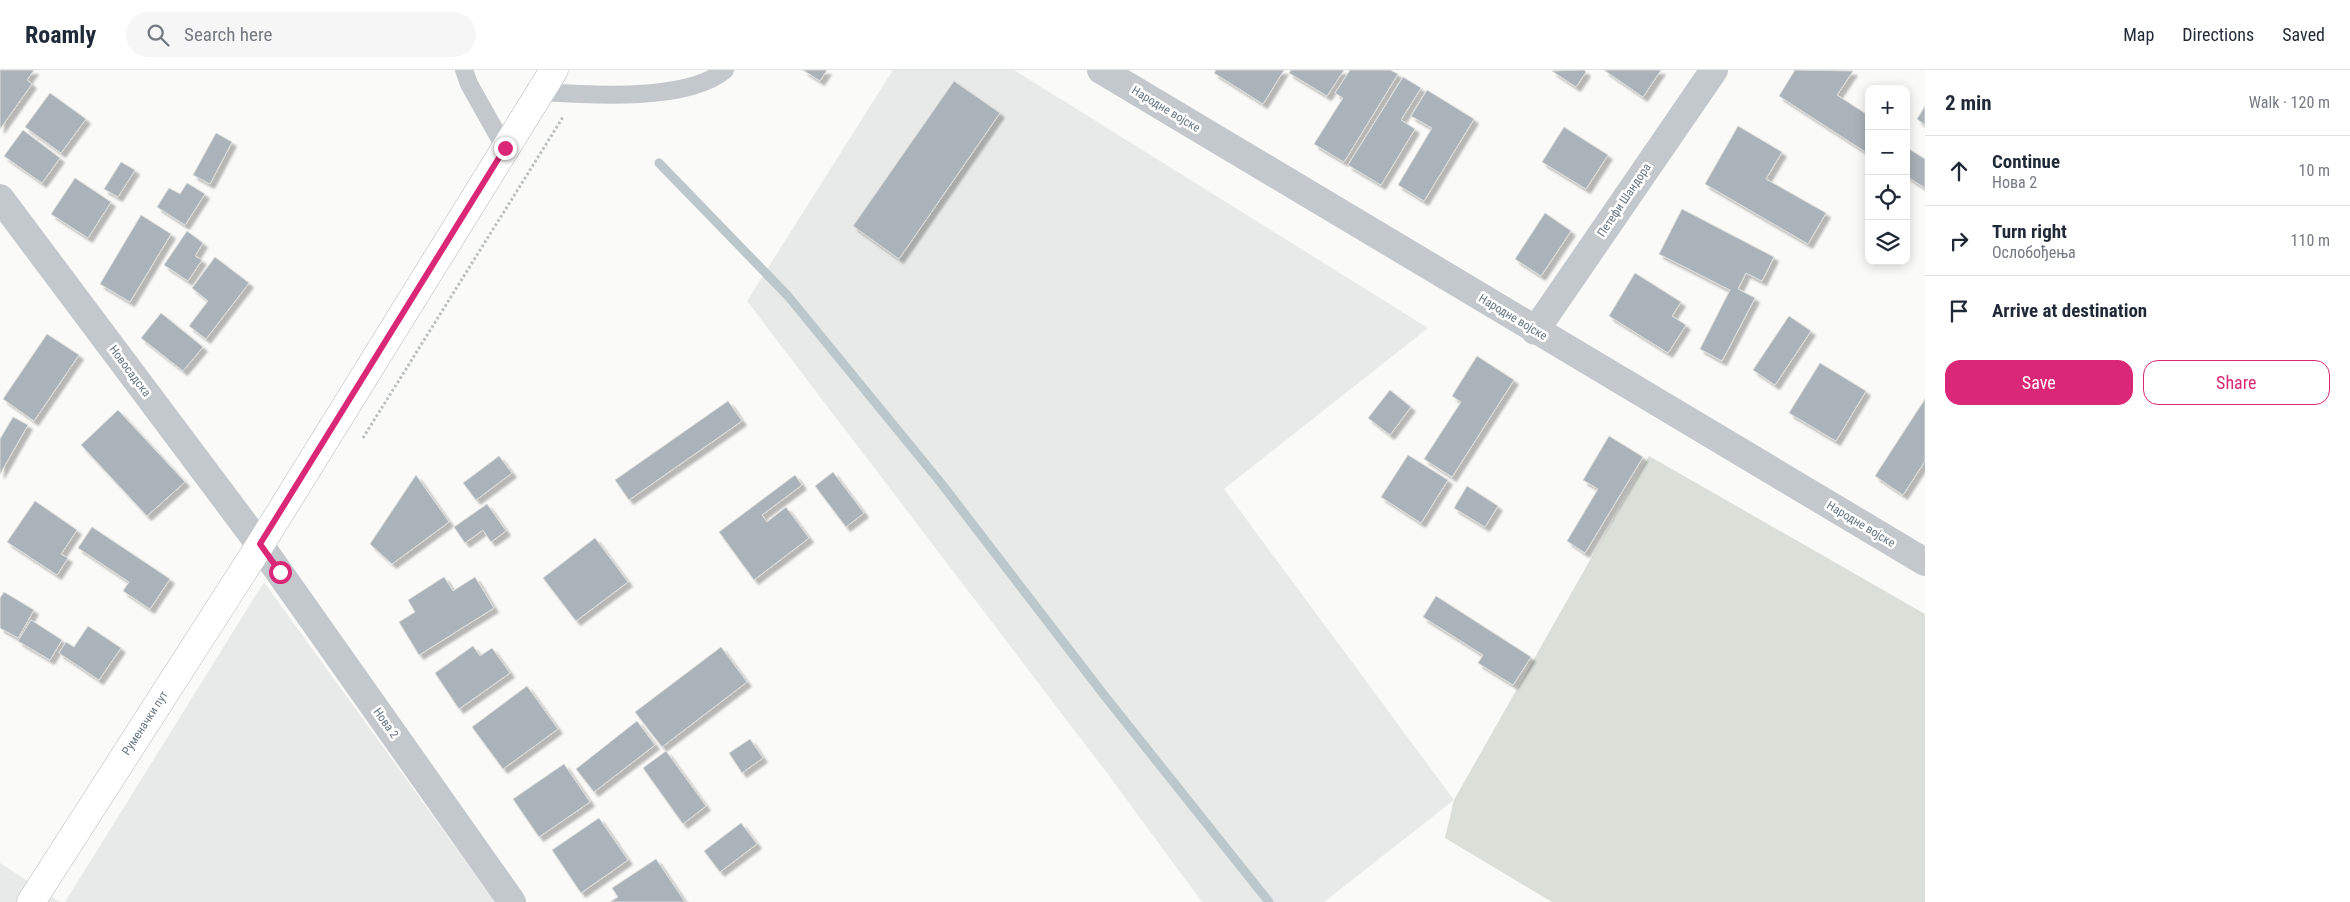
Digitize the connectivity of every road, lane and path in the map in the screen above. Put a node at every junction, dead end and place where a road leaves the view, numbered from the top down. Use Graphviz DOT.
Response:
graph roads {
  1 [pos="464,70"];
  2 [pos="725,70"];
  3 [pos="1102,70"];
  4 [pos="1714,70"];
  5 [pos="548,81"];
  6 [pos="577,94"];
  7 [pos="505,148"];
  8 [pos="0,198"];
  9 [pos="1535,331"];
  10 [pos="358,447"];
  11 [pos="260,544"];
  12 [pos="1925,562"];
  13 [pos="31,902"];
  14 [pos="512,902"];
  1 -- 7 [label="lane"];
  2 -- 6 [label="lane"];
  3 -- 9 [label="street, Народне војске"];
  4 -- 9 [label="street, Петефи Шандора"];
  5 -- 6 [label="lane"];
  5 -- 7 [label="main road, Руменачки пут"];
  6 -- 10 [label="path"];
  7 -- 11 [label="main road, Руменачки пут"];
  8 -- 11 [label="street, Новосадска"];
  9 -- 12 [label="street, Народне војске"];
  11 -- 13 [label="main road, Руменачки пут"];
  11 -- 14 [label="street, Нова 2"];
}
